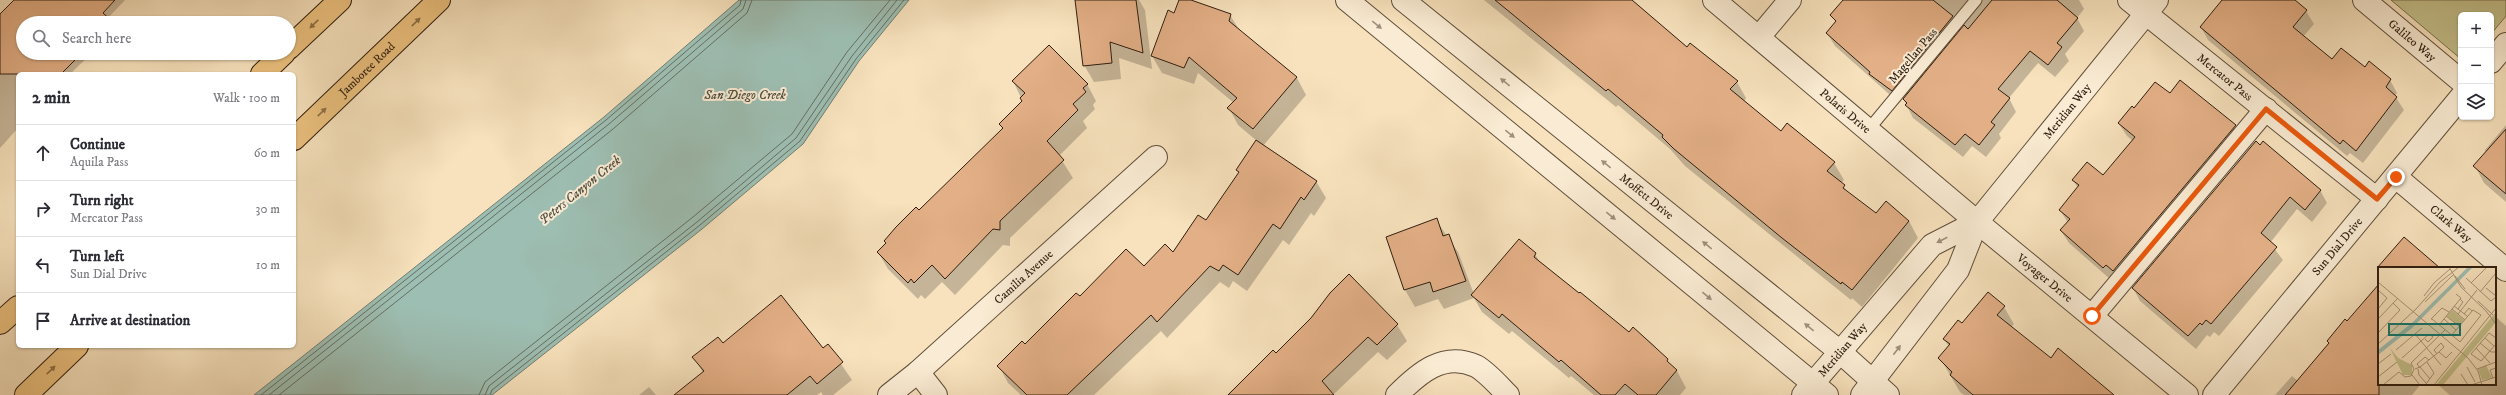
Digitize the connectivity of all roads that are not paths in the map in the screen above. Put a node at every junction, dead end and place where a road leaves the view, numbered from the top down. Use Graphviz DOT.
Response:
graph roads {
  1 [pos="340,0"];
  2 [pos="439,0"];
  3 [pos="1347,0"];
  4 [pos="1403,0"];
  5 [pos="1714,0"];
  6 [pos="1790,0"];
  7 [pos="1976,0"];
  8 [pos="2129,0"];
  9 [pos="2364,0"];
  10 [pos="2152,7"];
  11 [pos="1759,37"];
  12 [pos="296,41"];
  13 [pos="2506,44"];
  14 [pos="2494,58"];
  15 [pos="277,60"];
  16 [pos="264,72"];
  17 [pos="2458,78"];
  18 [pos="2458,101"];
  19 [pos="2266,109"];
  20 [pos="1869,129"];
  21 [pos="296,137"];
  22 [pos="1156,157"];
  23 [pos="2396,177"];
  24 [pos="2377,199"];
  25 [pos="1976,222"];
  26 [pos="2506,270"];
  27 [pos="16,309"];
  28 [pos="2092,316"];
  29 [pos="0,323"];
  30 [pos="75,348"];
  31 [pos="1839,351"];
  32 [pos="918,372"];
  33 [pos="1874,390"];
  34 [pos="1814,391"];
  35 [pos="26,395"];
  36 [pos="889,395"];
  37 [pos="936,395"];
  38 [pos="1397,395"];
  39 [pos="1508,395"];
  40 [pos="2187,395"];
  41 [pos="2214,395"];
  1 -- 12 [label="highway, one-way"];
  21 -- 2 [label="highway, Jamboree Road, one-way"];
  3 -- 34 [label="street, one-way"];
  31 -- 4 [label="street, Moffett Drive, one-way"];
  5 -- 11 [label="street, Polaris Drive"];
  6 -- 11 [label="street"];
  7 -- 20 [label="lane, Magellan Pass"];
  8 -- 10 [label="street, Mercator Pass"];
  9 -- 17 [label="street, Galileo Way"];
  10 -- 19 [label="street, Mercator Pass"];
  10 -- 25 [label="street, Meridian Way"];
  11 -- 20 [label="street, Polaris Drive"];
  13 -- 14 [label="street"];
  15 -- 16 [label="highway"];
  18 -- 23 [label="street, Sun Dial Drive"];
  19 -- 24 [label="street, Mercator Pass"];
  19 -- 28 [label="street"];
  20 -- 25 [label="street, Polaris Drive"];
  22 -- 32 [label="street, Camilia Avenue"];
  23 -- 24 [label="street, Sun Dial Drive"];
  23 -- 26 [label="street, Clark Way"];
  24 -- 41 [label="street, Sun Dial Drive"];
  25 -- 28 [label="street, Voyager Drive"];
  25 -- 31 [label="street, Meridian Way, one-way"];
  33 -- 25 [label="street, Meridian Way, one-way"];
  27 -- 29 [label="highway"];
  28 -- 40 [label="street, Voyager Drive"];
  35 -- 30 [label="highway, one-way"];
  31 -- 33 [label="street, Moffett Drive"];
  31 -- 34 [label="street, Meridian Way"];
  32 -- 36 [label="street, Camilia Avenue"];
  32 -- 37 [label="street"];
  38 -- 39 [label="street"];
}
